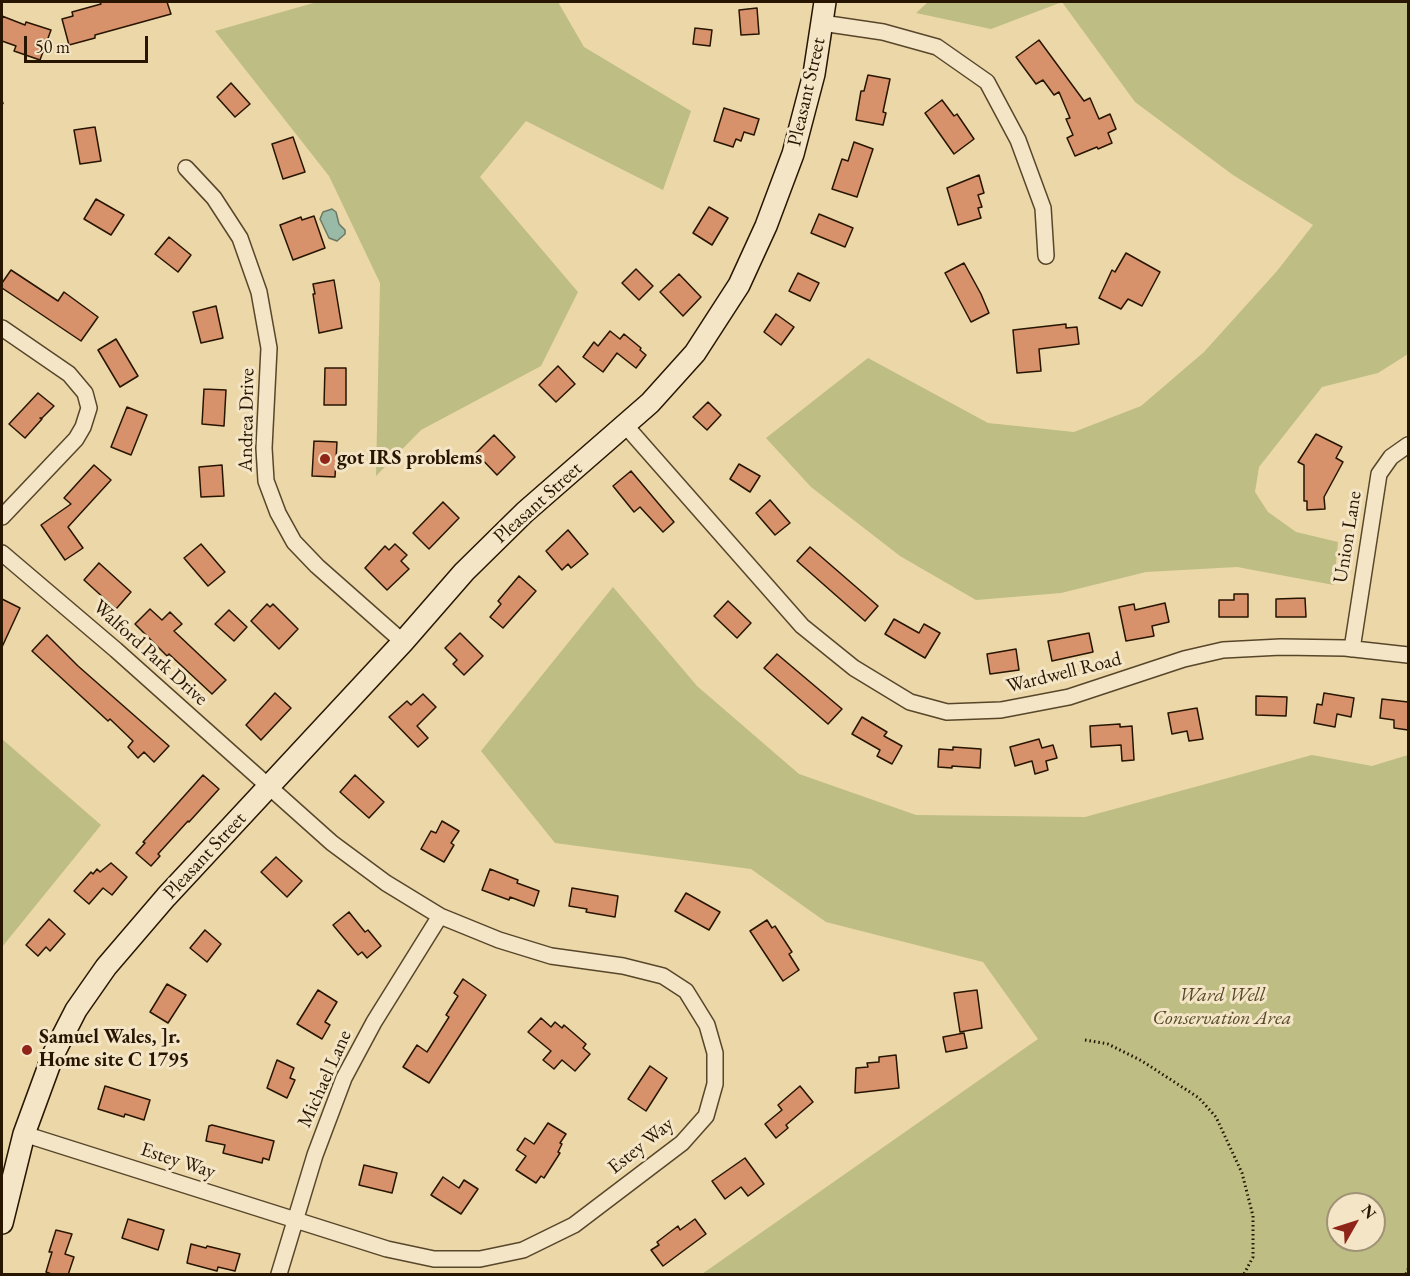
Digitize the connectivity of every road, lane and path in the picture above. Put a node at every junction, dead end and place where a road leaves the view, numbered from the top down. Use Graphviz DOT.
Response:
graph roads {
  1 [pos="825,2"];
  2 [pos="822,23"];
  3 [pos="6,102"];
  4 [pos="2,104"];
  5 [pos="186,168"];
  6 [pos="1046,256"];
  7 [pos="2,328"];
  8 [pos="625,425"];
  9 [pos="1408,445"];
  10 [pos="2,517"];
  11 [pos="2,553"];
  12 [pos="403,642"];
  13 [pos="1352,648"];
  14 [pos="1408,655"];
  15 [pos="269,788"];
  16 [pos="440,916"];
  17 [pos="1085,1040"];
  18 [pos="24,1134"];
  19 [pos="296,1220"];
  20 [pos="2,1223"];
  21 [pos="1408,1269"];
  22 [pos="279,1275"];
  23 [pos="1244,1275"];
  24 [pos="1406,1275"];
  1 -- 2 [label="main road, Pleasant Street"];
  2 -- 6 [label="street"];
  2 -- 8 [label="main road, Pleasant Street"];
  3 -- 4 [label="path"];
  5 -- 12 [label="street, Andrea Drive"];
  7 -- 10 [label="street"];
  8 -- 12 [label="main road, Pleasant Street"];
  8 -- 13 [label="street, Wardwell Road"];
  9 -- 13 [label="street, Union Lane"];
  11 -- 15 [label="street, Walford Park Drive"];
  12 -- 15 [label="main road, Pleasant Street"];
  13 -- 14 [label="street, Wardwell Road"];
  15 -- 16 [label="street, Estey Way"];
  15 -- 18 [label="main road, Pleasant Street"];
  16 -- 19 [label="street, Michael Lane"];
  16 -- 19 [label="street, Estey Way"];
  17 -- 23 [label="path"];
  18 -- 19 [label="street, Estey Way"];
  18 -- 20 [label="main road, Pleasant Street"];
  19 -- 22 [label="street, Michael Lane"];
  21 -- 24 [label="path"];
}
